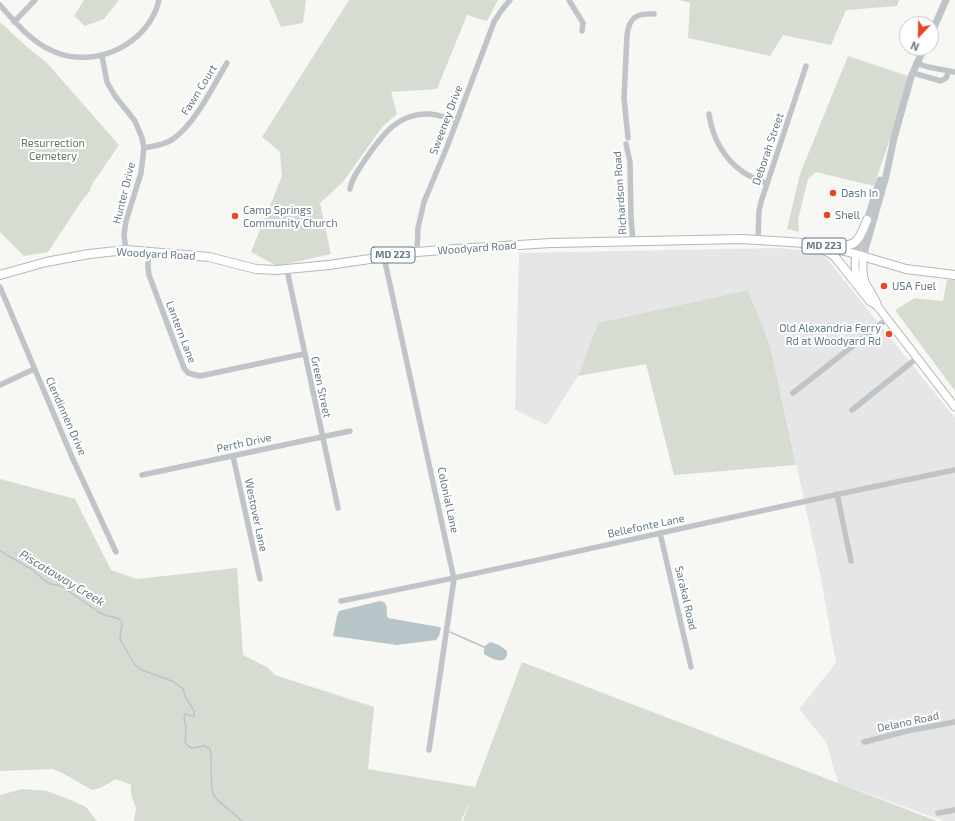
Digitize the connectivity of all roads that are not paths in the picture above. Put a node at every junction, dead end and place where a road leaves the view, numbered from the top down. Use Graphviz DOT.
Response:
graph roads {
  1 [pos="35,0"];
  2 [pos="159,0"];
  3 [pos="510,0"];
  4 [pos="569,0"];
  5 [pos="946,0"];
  6 [pos="0,5"];
  7 [pos="654,14"];
  8 [pos="939,16"];
  9 [pos="14,22"];
  10 [pos="582,31"];
  11 [pos="102,56"];
  12 [pos="920,56"];
  13 [pos="228,63"];
  14 [pos="916,63"];
  15 [pos="806,66"];
  16 [pos="952,71"];
  17 [pos="913,72"];
  18 [pos="709,114"];
  19 [pos="457,120"];
  20 [pos="144,148"];
  21 [pos="890,156"];
  22 [pos="766,183"];
  23 [pos="350,189"];
  24 [pos="867,220"];
  25 [pos="758,240"];
  26 [pos="634,241"];
  27 [pos="810,244"];
  28 [pos="126,250"];
  29 [pos="148,252"];
  30 [pos="417,252"];
  31 [pos="860,255"];
  32 [pos="384,256"];
  33 [pos="287,270"];
  34 [pos="0,275"];
  35 [pos="955,275"];
  36 [pos="0,287"];
  37 [pos="870,302"];
  38 [pos="878,307"];
  39 [pos="887,319"];
  40 [pos="304,354"];
  41 [pos="917,358"];
  42 [pos="34,369"];
  43 [pos="0,385"];
  44 [pos="793,393"];
  45 [pos="955,407"];
  46 [pos="852,410"];
  47 [pos="350,431"];
  48 [pos="322,437"];
  49 [pos="233,456"];
  50 [pos="955,470"];
  51 [pos="142,475"];
  52 [pos="837,494"];
  53 [pos="338,508"];
  54 [pos="660,533"];
  55 [pos="116,552"];
  56 [pos="851,561"];
  57 [pos="260,579"];
  58 [pos="454,579"];
  59 [pos="341,601"];
  60 [pos="691,668"];
  61 [pos="955,722"];
  62 [pos="864,742"];
  63 [pos="429,750"];
  64 [pos="955,810"];
  65 [pos="938,814"];
  1 -- 9 [label="street"];
  2 -- 11 [label="street"];
  3 -- 19 [label="street, Sweeney Drive"];
  4 -- 10 [label="street"];
  5 -- 8 [label="street"];
  6 -- 9 [label="street"];
  7 -- 26 [label="street, Richardson Road"];
  9 -- 11 [label="street"];
  11 -- 20 [label="street, Hunter Drive"];
  12 -- 14 [label="street"];
  13 -- 20 [label="street, Fawn Court"];
  14 -- 16 [label="street"];
  14 -- 17 [label="street"];
  15 -- 22 [label="street, Deborah Street"];
  16 -- 17 [label="street"];
  17 -- 21 [label="street"];
  18 -- 22 [label="street"];
  19 -- 23 [label="street"];
  19 -- 30 [label="street, Sweeney Drive"];
  20 -- 28 [label="street, Hunter Drive"];
  21 -- 24 [label="street"];
  21 -- 31 [label="street"];
  22 -- 25 [label="street, Deborah Street"];
  24 -- 27 [label="main road"];
  24 -- 31 [label="street"];
  25 -- 26 [label="main road, Woodyard Road / MD 223"];
  25 -- 27 [label="main road, Woodyard Road / MD 223"];
  26 -- 30 [label="main road, Woodyard Road / MD 223"];
  27 -- 31 [label="main road, Woodyard Road / MD 223"];
  27 -- 37 [label="main road"];
  28 -- 29 [label="main road, Woodyard Road / MD 223"];
  28 -- 34 [label="main road, Woodyard Road / MD 223"];
  29 -- 33 [label="main road, Woodyard Road / MD 223"];
  29 -- 40 [label="street, Lantern Lane"];
  30 -- 32 [label="main road, Woodyard Road / MD 223"];
  31 -- 35 [label="main road, Woodyard Road / MD 223"];
  31 -- 37 [label="main road"];
  31 -- 38 [label="main road"];
  32 -- 33 [label="main road, Woodyard Road / MD 223"];
  32 -- 58 [label="street, Colonial Lane"];
  33 -- 40 [label="street, Green Street"];
  36 -- 42 [label="street, Clendinnen Drive"];
  37 -- 38 [label="main road"];
  38 -- 39 [label="main road"];
  39 -- 41 [label="main road"];
  39 -- 44 [label="street"];
  40 -- 48 [label="street, Green Street"];
  41 -- 45 [label="main road"];
  41 -- 46 [label="street"];
  42 -- 43 [label="street"];
  42 -- 55 [label="street, Clendinnen Drive"];
  47 -- 48 [label="street, Perth Drive"];
  48 -- 49 [label="street, Perth Drive"];
  48 -- 53 [label="street, Green Street"];
  49 -- 51 [label="street, Perth Drive"];
  49 -- 57 [label="street, Westover Lane"];
  50 -- 52 [label="street, Bellefonte Lane"];
  52 -- 54 [label="street, Bellefonte Lane"];
  52 -- 56 [label="street"];
  54 -- 58 [label="street, Bellefonte Lane"];
  54 -- 60 [label="street, Sarakal Road"];
  58 -- 59 [label="street, Bellefonte Lane"];
  58 -- 63 [label="street, Colonial Lane"];
  61 -- 62 [label="street, Delano Road"];
  64 -- 65 [label="street"];
}
